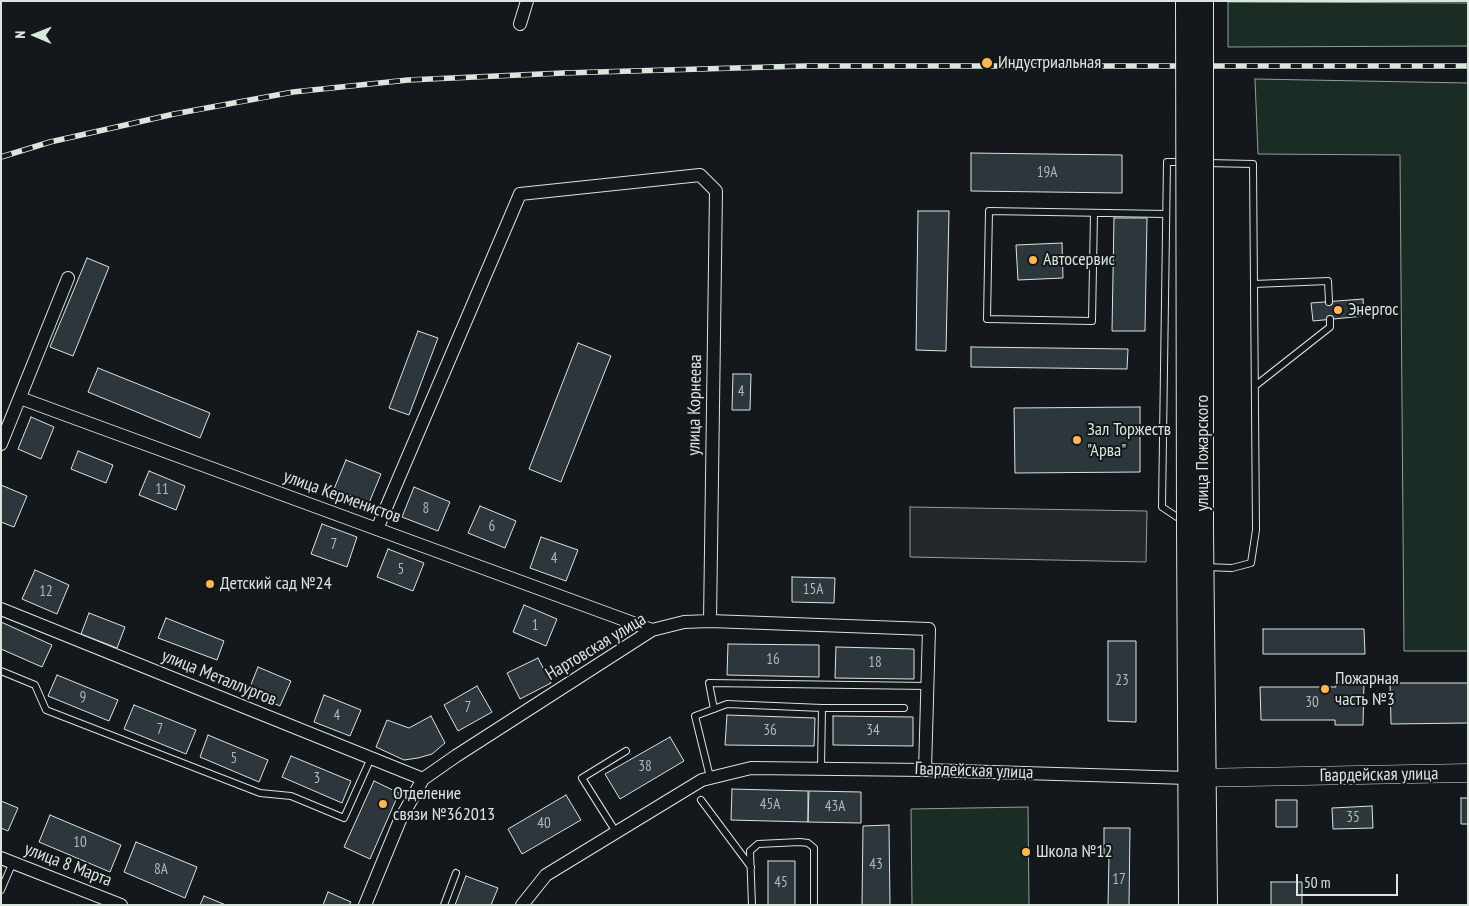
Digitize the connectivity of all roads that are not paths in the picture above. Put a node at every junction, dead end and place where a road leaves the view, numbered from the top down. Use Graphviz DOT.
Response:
graph roads {
  1 [pos="527,1"];
  2 [pos="1186,1"];
  3 [pos="1202,1"];
  4 [pos="520,24"];
  5 [pos="1094,212"];
  6 [pos="1166,214"];
  7 [pos="68,278"];
  8 [pos="1254,284"];
  9 [pos="1329,302"];
  10 [pos="1330,319"];
  11 [pos="1255,386"];
  12 [pos="20,398"];
  13 [pos="1,444"];
  14 [pos="1195,526"];
  15 [pos="377,529"];
  16 [pos="1204,567"];
  17 [pos="1,609"];
  18 [pos="710,621"];
  19 [pos="652,630"];
  20 [pos="1,671"];
  21 [pos="927,686"];
  22 [pos="822,708"];
  23 [pos="904,708"];
  24 [pos="714,709"];
  25 [pos="626,751"];
  26 [pos="371,758"];
  27 [pos="821,768"];
  28 [pos="925,770"];
  29 [pos="1468,773"];
  30 [pos="710,777"];
  31 [pos="1197,778"];
  32 [pos="423,779"];
  33 [pos="701,800"];
  34 [pos="616,832"];
  35 [pos="7,860"];
  36 [pos="751,867"];
  37 [pos="456,873"];
  38 [pos="1,890"];
  39 [pos="122,905"];
  40 [pos="365,905"];
  41 [pos="444,905"];
  42 [pos="522,905"];
  43 [pos="752,905"];
  44 [pos="814,905"];
  45 [pos="1189,905"];
  46 [pos="1207,905"];
  1 -- 4 [label="street"];
  2 -- 14 [label="main road, улица Пожарского, bridge"];
  3 -- 14 [label="main road, улица Пожарского, bridge"];
  5 -- 5 [label="lane"];
  5 -- 6 [label="lane"];
  6 -- 8 [label="lane"];
  6 -- 14 [label="lane"];
  7 -- 12 [label="street"];
  8 -- 9 [label="lane"];
  8 -- 11 [label="lane"];
  10 -- 11 [label="lane"];
  11 -- 16 [label="lane"];
  12 -- 13 [label="street"];
  12 -- 15 [label="street, улица Керменистов"];
  14 -- 16 [label="main road, улица Пожарского"];
  14 -- 31 [label="main road, улица Пожарского"];
  15 -- 18 [label="street, улица Корнеева"];
  15 -- 19 [label="street, улица Керменистов"];
  16 -- 31 [label="main road, улица Пожарского"];
  17 -- 26 [label="street, улица Металлургов"];
  18 -- 19 [label="street, Нартовская улица"];
  18 -- 21 [label="street, Нартовская улица"];
  19 -- 32 [label="street, Нартовская улица"];
  20 -- 26 [label="lane"];
  21 -- 24 [label="lane"];
  21 -- 28 [label="street, Нартовская улица"];
  22 -- 23 [label="lane"];
  22 -- 24 [label="lane"];
  22 -- 27 [label="lane"];
  24 -- 30 [label="lane"];
  25 -- 34 [label="lane"];
  26 -- 32 [label="street, улица Металлургов"];
  27 -- 28 [label="street, Гвардейская улица"];
  27 -- 30 [label="street, Гвардейская улица"];
  28 -- 31 [label="street, Гвардейская улица"];
  29 -- 31 [label="street, Гвардейская улица"];
  30 -- 34 [label="street, Гвардейская улица"];
  31 -- 45 [label="main road, улица Пожарского"];
  31 -- 46 [label="main road, улица Пожарского"];
  32 -- 40 [label="street, Нартовская улица"];
  33 -- 36 [label="lane"];
  34 -- 42 [label="street, Гвардейская улица"];
  35 -- 38 [label="lane"];
  35 -- 39 [label="street, улица 8 Марта"];
  36 -- 43 [label="lane"];
  36 -- 44 [label="lane"];
  37 -- 41 [label="lane"];
}
